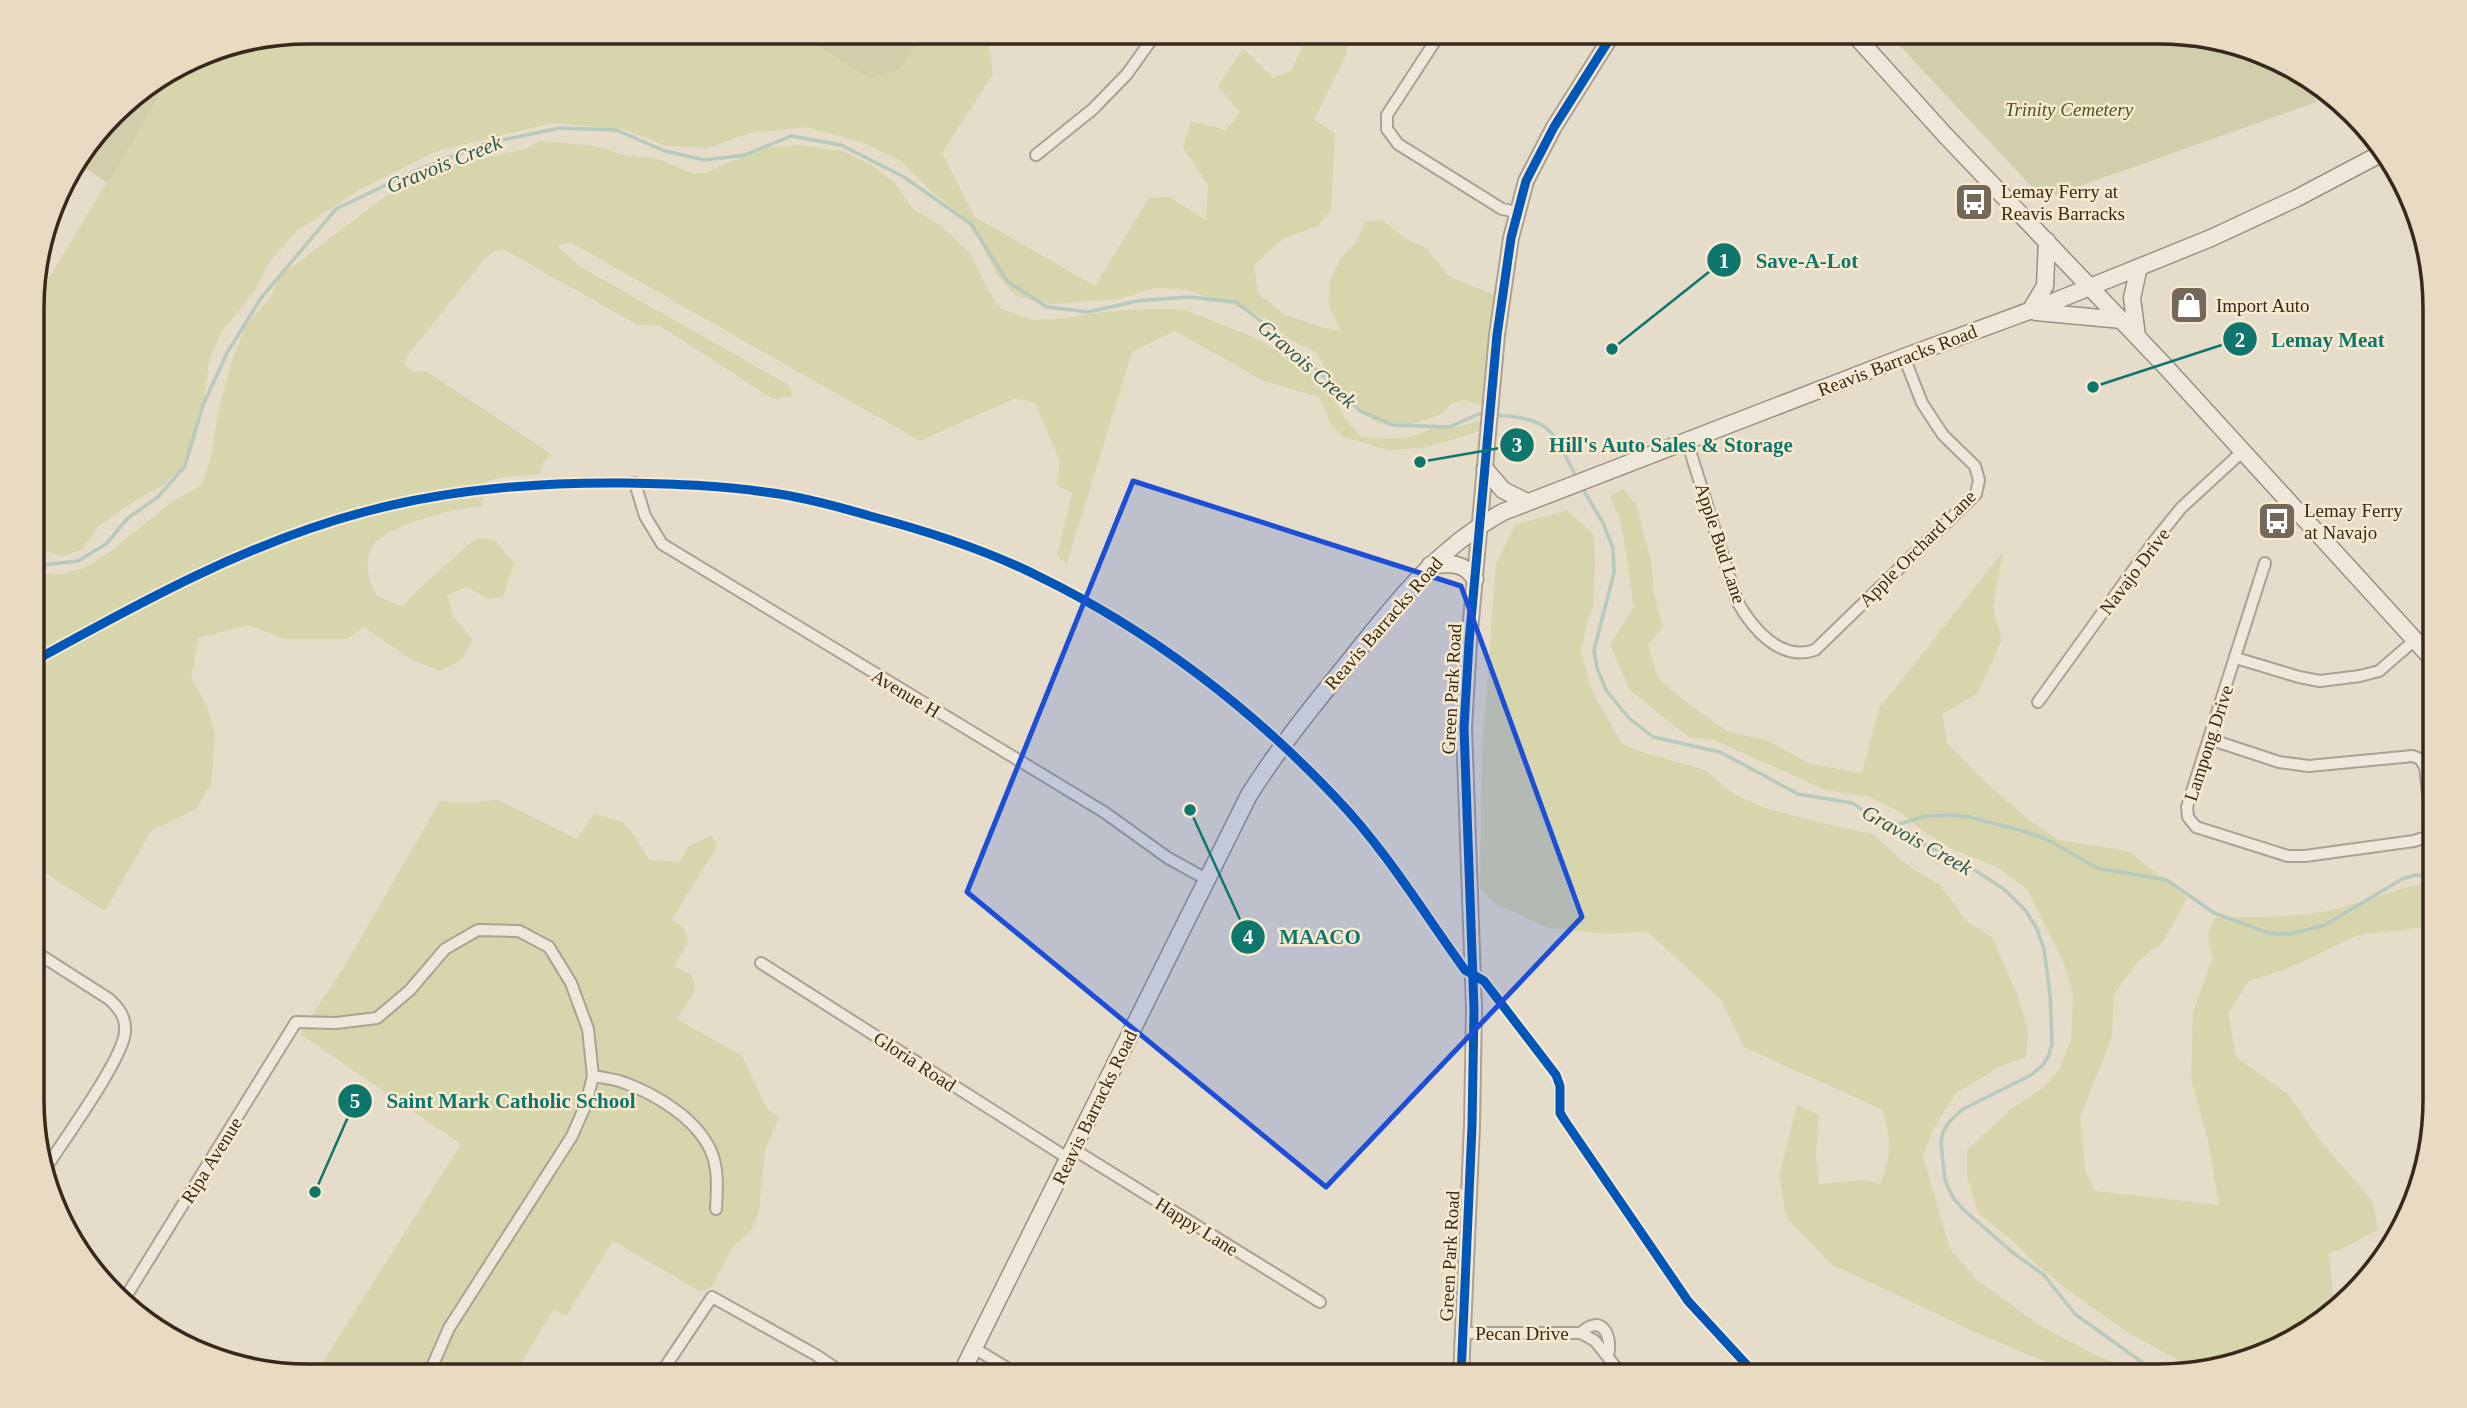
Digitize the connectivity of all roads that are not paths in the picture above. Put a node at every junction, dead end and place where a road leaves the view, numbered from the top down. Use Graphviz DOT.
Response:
graph roads {
  1 [pos="1148,44"];
  2 [pos="1433,44"];
  3 [pos="1607,44"];
  4 [pos="1863,44"];
  5 [pos="1036,155"];
  6 [pos="2376,156"];
  7 [pos="1517,212"];
  8 [pos="2047,241"];
  9 [pos="2139,267"];
  10 [pos="2090,287"];
  11 [pos="2030,311"];
  12 [pos="2122,320"];
  13 [pos="2137,336"];
  14 [pos="1904,357"];
  15 [pos="1687,441"];
  16 [pos="2243,451"];
  17 [pos="1485,469"];
  18 [pos="635,484"];
  19 [pos="1531,501"];
  20 [pos="1481,524"];
  21 [pos="2265,563"];
  22 [pos="1430,565"];
  23 [pos="1475,579"];
  24 [pos="2415,640"];
  25 [pos="2423,649"];
  26 [pos="1803,654"];
  27 [pos="2236,659"];
  28 [pos="2038,702"];
  29 [pos="2209,739"];
  30 [pos="2423,764"];
  31 [pos="2423,838"];
  32 [pos="1206,879"];
  33 [pos="44,957"];
  34 [pos="761,963"];
  35 [pos="593,1076"];
  36 [pos="1071,1154"];
  37 [pos="51,1160"];
  38 [pos="716,1209"];
  39 [pos="128,1293"];
  40 [pos="1320,1302"];
  41 [pos="1463,1333"];
  42 [pos="974,1348"];
  43 [pos="433,1364"];
  44 [pos="667,1364"];
  45 [pos="828,1364"];
  46 [pos="966,1364"];
  47 [pos="1000,1364"];
  48 [pos="1462,1364"];
  49 [pos="1610,1364"];
  1 -- 5 [label="street"];
  2 -- 7 [label="street"];
  3 -- 7 [label="street, Green Park Road"];
  4 -- 8 [label="main road"];
  6 -- 9 [label="main road, Reavis Barracks Road"];
  7 -- 17 [label="street, Green Park Road"];
  8 -- 10 [label="main road"];
  8 -- 11 [label="main road"];
  9 -- 10 [label="main road, Reavis Barracks Road"];
  9 -- 13 [label="main road"];
  10 -- 11 [label="main road, Reavis Barracks Road"];
  10 -- 12 [label="main road"];
  11 -- 12 [label="main road"];
  11 -- 14 [label="main road, Reavis Barracks Road"];
  12 -- 13 [label="main road"];
  13 -- 16 [label="main road"];
  14 -- 15 [label="main road, Reavis Barracks Road"];
  14 -- 26 [label="street, Apple Orchard Lane"];
  15 -- 19 [label="main road, Reavis Barracks Road"];
  15 -- 26 [label="street, Apple Bud Lane"];
  16 -- 24 [label="main road"];
  16 -- 28 [label="street, Navajo Drive"];
  17 -- 19 [label="main road"];
  17 -- 20 [label="street, Green Park Road"];
  18 -- 32 [label="street, Avenue H"];
  19 -- 20 [label="main road, Reavis Barracks Road"];
  20 -- 22 [label="main road, Reavis Barracks Road"];
  20 -- 23 [label="street, Green Park Road"];
  21 -- 27 [label="street, Lampong Drive"];
  22 -- 23 [label="main road"];
  22 -- 32 [label="main road, Reavis Barracks Road"];
  23 -- 41 [label="street, Green Park Road"];
  24 -- 25 [label="main road"];
  24 -- 27 [label="street"];
  27 -- 29 [label="street, Lampong Drive"];
  29 -- 30 [label="street, Lampong Drive"];
  29 -- 31 [label="street, Lampong Drive"];
  32 -- 36 [label="main road, Reavis Barracks Road"];
  33 -- 37 [label="street"];
  34 -- 36 [label="street, Gloria Road"];
  35 -- 38 [label="street"];
  35 -- 39 [label="street, Ripa Avenue"];
  35 -- 43 [label="street"];
  36 -- 40 [label="street, Happy Lane"];
  36 -- 42 [label="main road, Reavis Barracks Road"];
  41 -- 48 [label="street, Green Park Road"];
  41 -- 49 [label="street, Pecan Drive"];
  42 -- 46 [label="main road, Reavis Barracks Road"];
  42 -- 47 [label="street"];
  44 -- 45 [label="street"];
}
